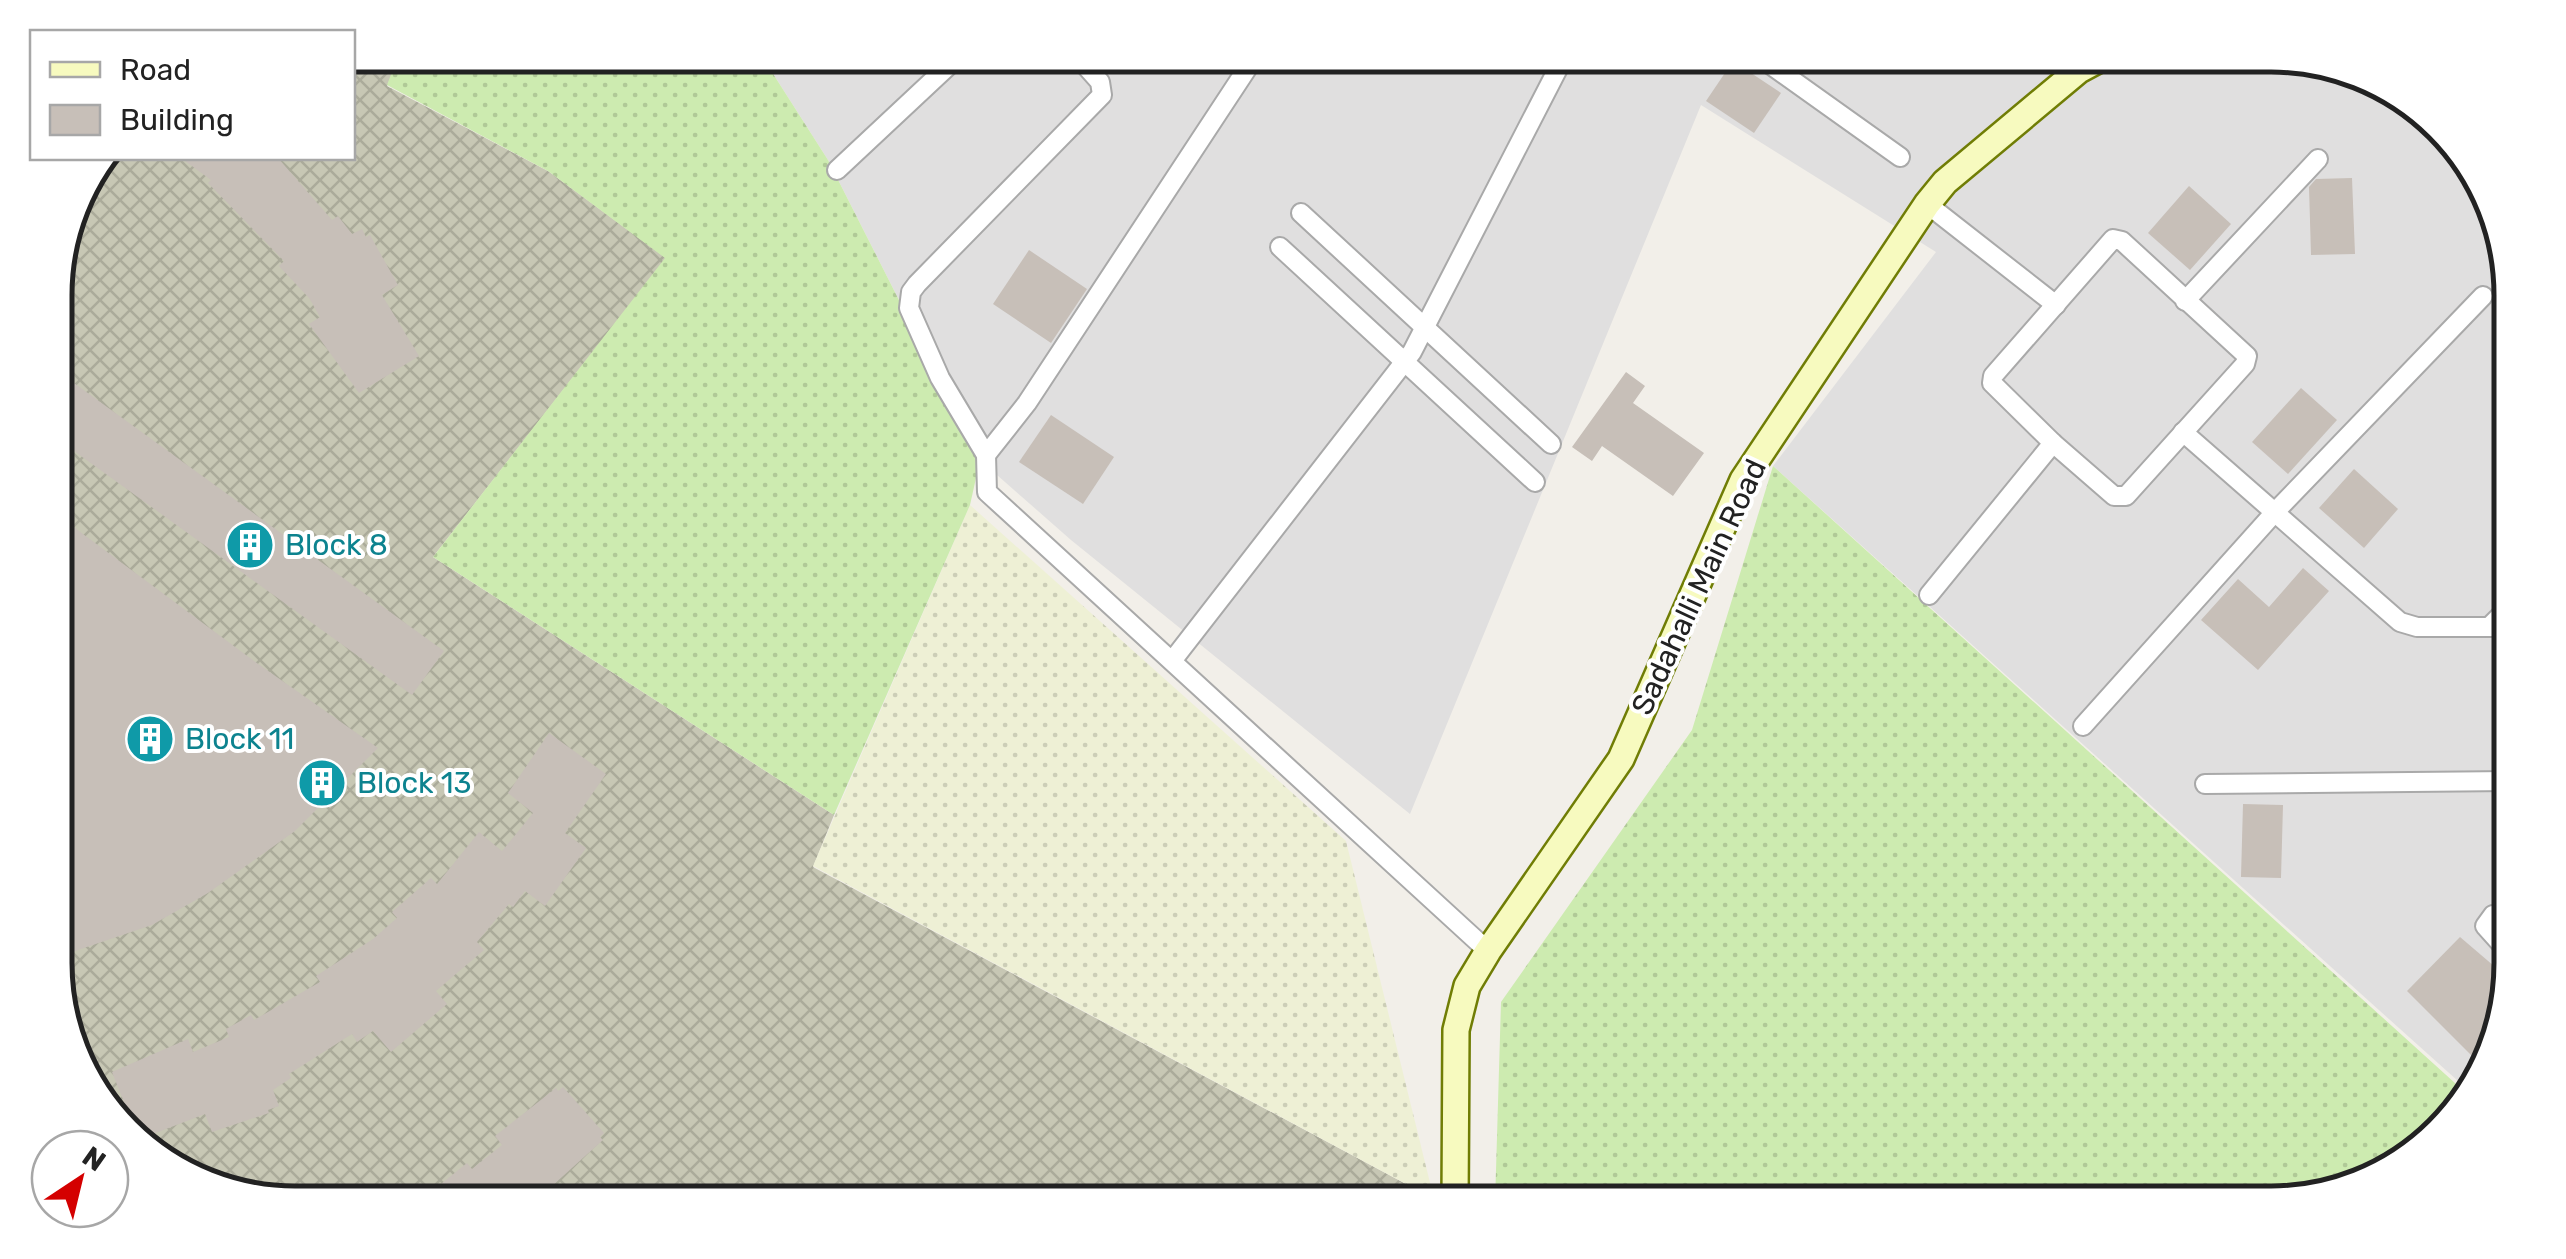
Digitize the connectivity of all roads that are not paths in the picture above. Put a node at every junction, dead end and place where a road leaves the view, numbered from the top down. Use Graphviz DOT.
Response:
graph roads {
  1 [pos="942,72"];
  2 [pos="1091,72"];
  3 [pos="1245,72"];
  4 [pos="1556,72"];
  5 [pos="1793,72"];
  6 [pos="2076,72"];
  7 [pos="1900,157"];
  8 [pos="2318,159"];
  9 [pos="837,170"];
  10 [pos="1927,204"];
  11 [pos="1301,213"];
  12 [pos="1280,247"];
  13 [pos="2483,296"];
  14 [pos="2185,301"];
  15 [pos="2056,305"];
  16 [pos="1425,328"];
  17 [pos="1405,362"];
  18 [pos="2184,432"];
  19 [pos="1551,444"];
  20 [pos="2053,444"];
  21 [pos="986,455"];
  22 [pos="1535,482"];
  23 [pos="2275,512"];
  24 [pos="1928,595"];
  25 [pos="2494,622"];
  26 [pos="2489,627"];
  27 [pos="2494,627"];
  28 [pos="1172,661"];
  29 [pos="2082,726"];
  30 [pos="2494,781"];
  31 [pos="2205,784"];
  32 [pos="2494,915"];
  33 [pos="2494,936"];
  34 [pos="1488,951"];
  35 [pos="1455,1186"];
  1 -- 9 [label="street"];
  2 -- 21 [label="street"];
  3 -- 21 [label="street"];
  4 -- 16 [label="street"];
  5 -- 7 [label="street"];
  6 -- 10 [label="street, Sadahalli Main Road"];
  8 -- 14 [label="street"];
  10 -- 15 [label="street"];
  10 -- 34 [label="street, Sadahalli Main Road"];
  11 -- 16 [label="street"];
  12 -- 17 [label="street"];
  13 -- 23 [label="street"];
  14 -- 15 [label="street"];
  14 -- 18 [label="street"];
  15 -- 20 [label="street"];
  16 -- 17 [label="street"];
  16 -- 19 [label="street"];
  17 -- 22 [label="street"];
  17 -- 28 [label="street"];
  18 -- 20 [label="street"];
  18 -- 23 [label="street"];
  20 -- 24 [label="street"];
  21 -- 28 [label="street"];
  23 -- 26 [label="street"];
  23 -- 29 [label="street"];
  25 -- 26 [label="street"];
  26 -- 27 [label="street"];
  28 -- 34 [label="street"];
  30 -- 31 [label="street"];
  32 -- 33 [label="street"];
  34 -- 35 [label="street, Sadahalli Main Road"];
}
